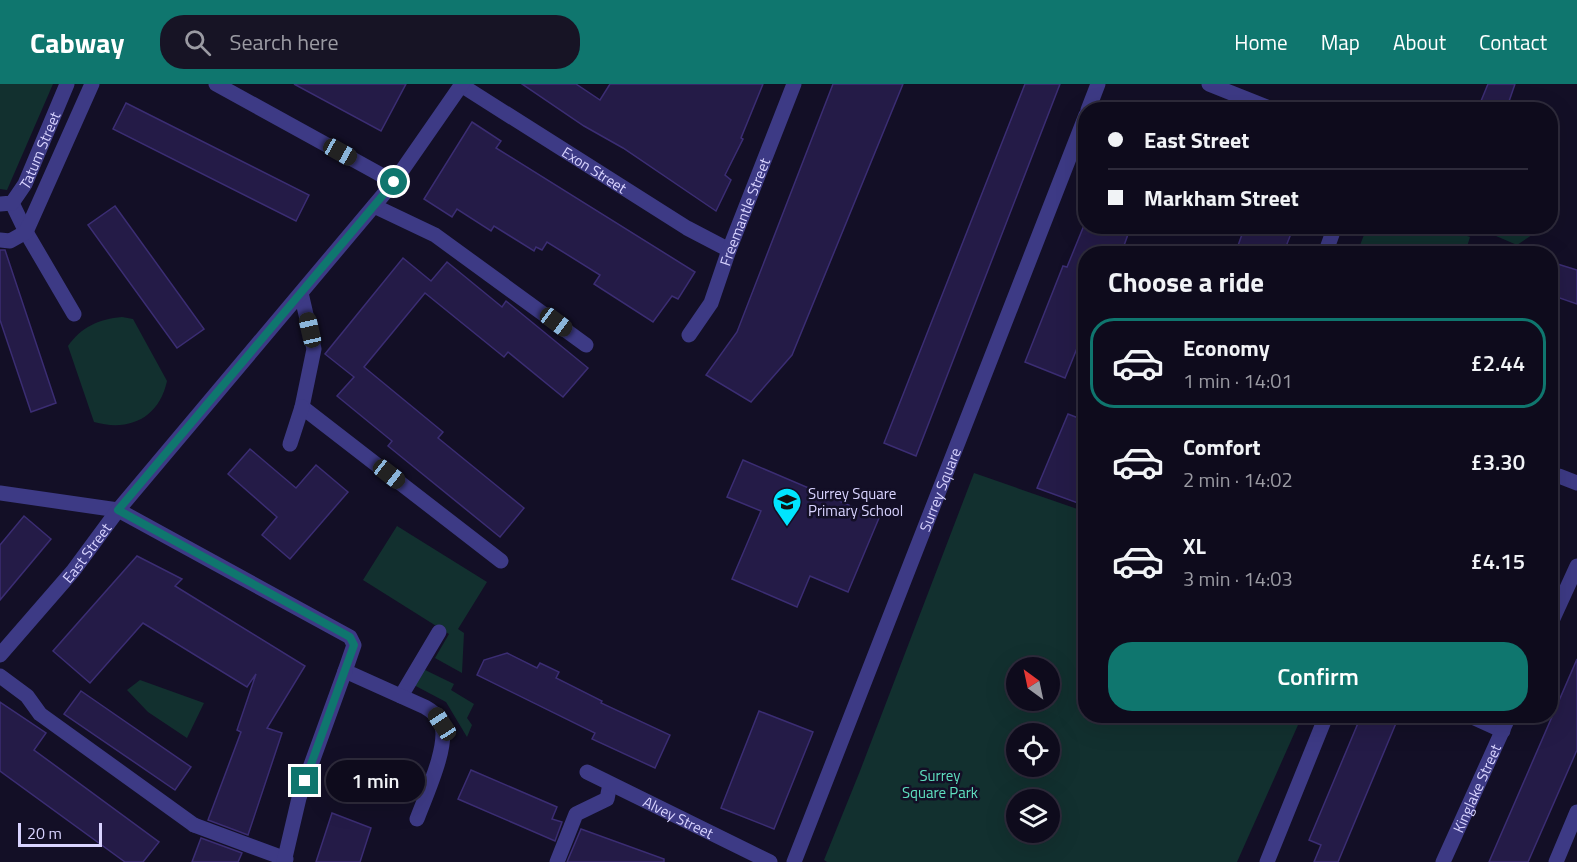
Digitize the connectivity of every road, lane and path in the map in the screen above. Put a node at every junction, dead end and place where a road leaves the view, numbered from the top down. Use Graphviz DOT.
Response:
graph roads {
  1 [pos="67,84"];
  2 [pos="92,84"];
  3 [pos="216,84"];
  4 [pos="794,84"];
  5 [pos="1098,84"];
  6 [pos="1209,84"];
  7 [pos="462,85"];
  8 [pos="1091,102"];
  9 [pos="1254,102"];
  10 [pos="1078,135"];
  11 [pos="394,182"];
  12 [pos="6,204"];
  13 [pos="374,206"];
  14 [pos="26,232"];
  15 [pos="0,240"];
  16 [pos="729,250"];
  17 [pos="301,293"];
  18 [pos="74,314"];
  19 [pos="689,335"];
  20 [pos="586,345"];
  21 [pos="302,407"];
  22 [pos="290,444"];
  23 [pos="1558,476"];
  24 [pos="1577,483"];
  25 [pos="0,494"];
  26 [pos="118,510"];
  27 [pos="501,561"];
  28 [pos="1577,566"];
  29 [pos="1558,608"];
  30 [pos="439,632"];
  31 [pos="0,655"];
  32 [pos="345,671"];
  33 [pos="0,676"];
  34 [pos="401,696"];
  35 [pos="1323,723"];
  36 [pos="1485,723"];
  37 [pos="1506,723"];
  38 [pos="1503,731"];
  39 [pos="587,772"];
  40 [pos="610,784"];
  41 [pos="1577,812"];
  42 [pos="417,819"];
  43 [pos="285,860"];
  44 [pos="557,862"];
  45 [pos="770,862"];
  46 [pos="794,862"];
  47 [pos="1267,862"];
  48 [pos="1443,862"];
  49 [pos="1556,862"];
  1 -- 12 [label="street, Tatum Street"];
  2 -- 14 [label="street"];
  3 -- 11 [label="street"];
  4 -- 16 [label="street, Freemantle Street"];
  5 -- 8 [label="street"];
  6 -- 9 [label="street"];
  7 -- 11 [label="street, East Street"];
  7 -- 16 [label="street, Exon Street"];
  10 -- 46 [label="street, Surrey Square"];
  11 -- 13 [label="street, East Street"];
  12 -- 14 [label="street"];
  13 -- 17 [label="street, East Street"];
  13 -- 20 [label="street"];
  14 -- 15 [label="street"];
  14 -- 18 [label="street"];
  16 -- 19 [label="street, Freemantle Street"];
  17 -- 21 [label="street"];
  17 -- 26 [label="street, East Street"];
  21 -- 22 [label="street"];
  21 -- 27 [label="street"];
  23 -- 24 [label="street"];
  25 -- 26 [label="street"];
  26 -- 31 [label="street, East Street"];
  26 -- 32 [label="street"];
  28 -- 29 [label="street"];
  30 -- 34 [label="street"];
  32 -- 34 [label="street"];
  32 -- 43 [label="street"];
  33 -- 43 [label="street"];
  34 -- 42 [label="street"];
  35 -- 47 [label="street"];
  36 -- 38 [label="street"];
  37 -- 38 [label="street, Kinglake Street"];
  38 -- 48 [label="street, Kinglake Street"];
  39 -- 40 [label="street, Alvey Street"];
  40 -- 44 [label="street"];
  40 -- 45 [label="street, Alvey Street"];
  41 -- 49 [label="street"];
}
